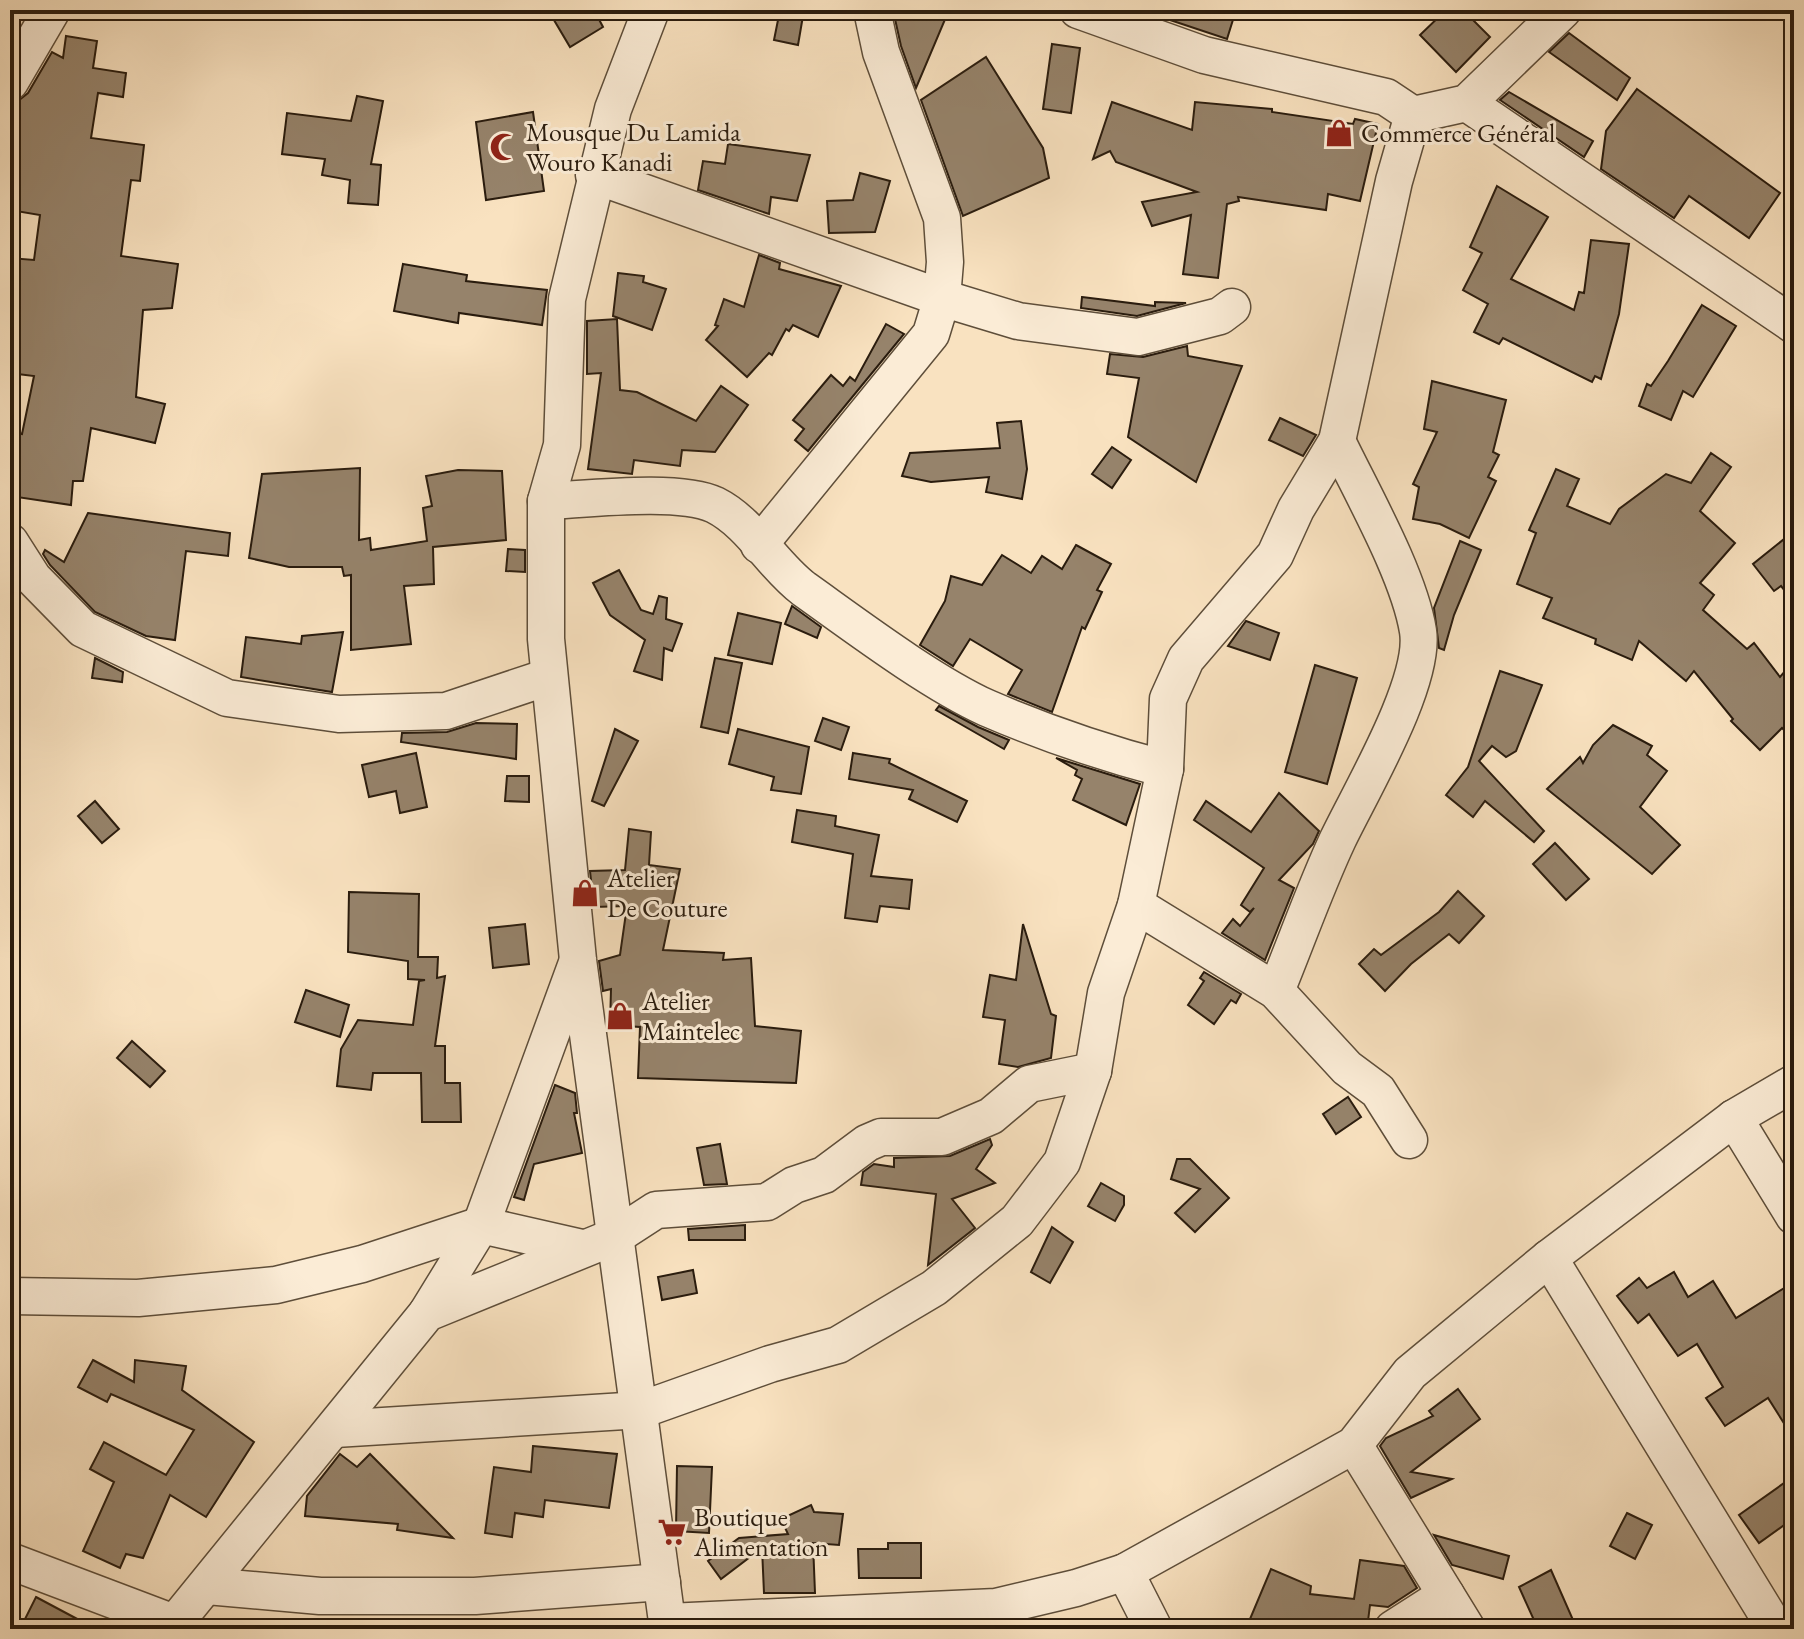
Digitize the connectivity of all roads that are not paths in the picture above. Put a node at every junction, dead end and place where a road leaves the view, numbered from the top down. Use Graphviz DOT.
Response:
graph roads {
  1 [pos="52,10"];
  2 [pos="651,10"];
  3 [pos="872,10"];
  4 [pos="1078,10"];
  5 [pos="1563,10"];
  6 [pos="10,82"];
  7 [pos="1467,103"];
  8 [pos="1413,115"];
  9 [pos="594,175"];
  10 [pos="942,298"];
  11 [pos="1232,307"];
  12 [pos="1794,325"];
  13 [pos="1337,441"];
  14 [pos="546,501"];
  15 [pos="10,542"];
  16 [pos="759,545"];
  17 [pos="548,677"];
  18 [pos="1165,769"];
  19 [pos="1136,905"];
  20 [pos="578,960"];
  21 [pos="1276,991"];
  22 [pos="1093,1071"];
  23 [pos="1794,1083"];
  24 [pos="1734,1118"];
  25 [pos="1409,1140"];
  26 [pos="1794,1216"];
  27 [pos="481,1225"];
  28 [pos="616,1236"];
  29 [pos="582,1248"];
  30 [pos="1549,1258"];
  31 [pos="10,1296"];
  32 [pos="427,1313"];
  33 [pos="641,1410"];
  34 [pos="335,1429"];
  35 [pos="1354,1445"];
  36 [pos="10,1561"];
  37 [pos="1125,1572"];
  38 [pos="662,1582"];
  39 [pos="207,1586"];
  40 [pos="1446,1595"];
  41 [pos="172,1626"];
  42 [pos="668,1626"];
  43 [pos="1154,1629"];
  44 [pos="1393,1629"];
  45 [pos="1467,1629"];
  46 [pos="1776,1629"];
  1 -- 6 [label="street"];
  2 -- 9 [label="street"];
  3 -- 10 [label="street"];
  4 -- 8 [label="street"];
  5 -- 7 [label="street"];
  7 -- 8 [label="street"];
  7 -- 12 [label="street"];
  8 -- 13 [label="street"];
  9 -- 10 [label="street"];
  9 -- 14 [label="street"];
  10 -- 11 [label="street"];
  10 -- 16 [label="street"];
  13 -- 18 [label="street"];
  13 -- 21 [label="street"];
  14 -- 16 [label="street"];
  14 -- 17 [label="street"];
  15 -- 17 [label="street"];
  16 -- 18 [label="street"];
  17 -- 20 [label="street"];
  18 -- 19 [label="street"];
  19 -- 21 [label="street"];
  19 -- 22 [label="street"];
  20 -- 27 [label="street"];
  20 -- 28 [label="street"];
  21 -- 25 [label="street"];
  22 -- 28 [label="street"];
  22 -- 33 [label="street"];
  23 -- 24 [label="street"];
  24 -- 26 [label="street"];
  24 -- 30 [label="street"];
  27 -- 29 [label="street"];
  27 -- 31 [label="street"];
  27 -- 32 [label="street"];
  28 -- 29 [label="street"];
  28 -- 33 [label="street"];
  29 -- 32 [label="street"];
  30 -- 35 [label="street"];
  30 -- 46 [label="street"];
  32 -- 34 [label="street"];
  33 -- 34 [label="street"];
  33 -- 38 [label="street"];
  34 -- 39 [label="street"];
  35 -- 37 [label="street"];
  35 -- 40 [label="street"];
  36 -- 41 [label="street"];
  37 -- 42 [label="street"];
  37 -- 43 [label="street"];
  38 -- 39 [label="street"];
  38 -- 42 [label="street"];
  39 -- 41 [label="street"];
  40 -- 44 [label="street"];
  40 -- 45 [label="street"];
}
